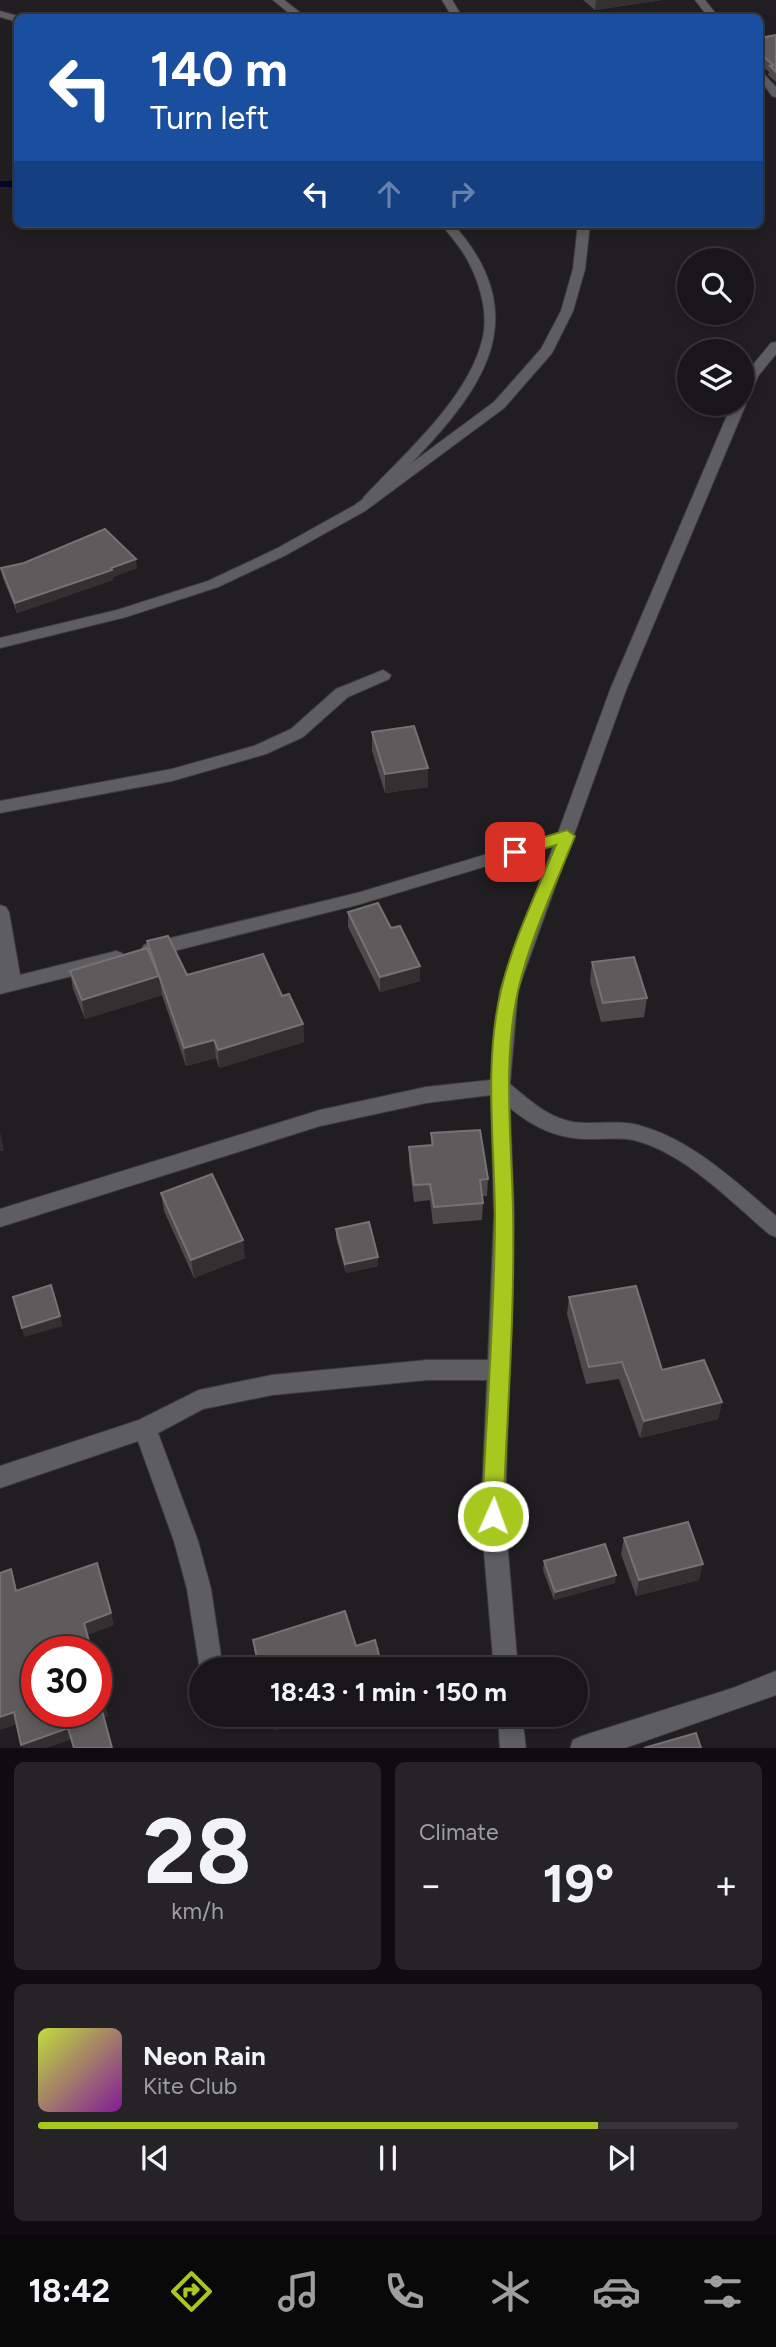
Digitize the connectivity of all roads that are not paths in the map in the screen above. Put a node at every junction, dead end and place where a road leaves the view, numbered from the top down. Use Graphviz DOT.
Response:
graph roads {
  1 [pos="278,0"];
  2 [pos="700,0"];
  3 [pos="297,14"];
  4 [pos="711,14"];
  5 [pos="763,77"];
  6 [pos="776,94"];
  7 [pos="450,228"];
  8 [pos="584,228"];
  9 [pos="776,346"];
  10 [pos="754,373"];
  11 [pos="734,416"];
  12 [pos="360,508"];
  13 [pos="0,643"];
  14 [pos="383,675"];
  15 [pos="0,807"];
  16 [pos="567,836"];
  17 [pos="0,912"];
  18 [pos="6,985"];
  19 [pos="500,1087"];
  20 [pos="0,1218"];
  21 [pos="776,1228"];
  22 [pos="498,1370"];
  23 [pos="145,1428"];
  24 [pos="0,1477"];
  25 [pos="209,1657"];
  26 [pos="505,1657"];
  27 [pos="776,1683"];
  28 [pos="511,1727"];
  29 [pos="513,1748"];
  30 [pos="582,1748"];
  1 -- 3 [label="street"];
  2 -- 4 [label="street"];
  5 -- 6 [label="street"];
  7 -- 12 [label="street"];
  8 -- 12 [label="street"];
  9 -- 10 [label="street"];
  11 -- 16 [label="street"];
  12 -- 13 [label="street"];
  14 -- 15 [label="street"];
  16 -- 18 [label="street"];
  16 -- 19 [label="street"];
  17 -- 18 [label="street"];
  19 -- 20 [label="street"];
  19 -- 21 [label="street"];
  19 -- 22 [label="street"];
  22 -- 23 [label="street"];
  22 -- 26 [label="street"];
  23 -- 24 [label="street"];
  23 -- 25 [label="street"];
  27 -- 30 [label="street"];
  28 -- 29 [label="street"];
}
